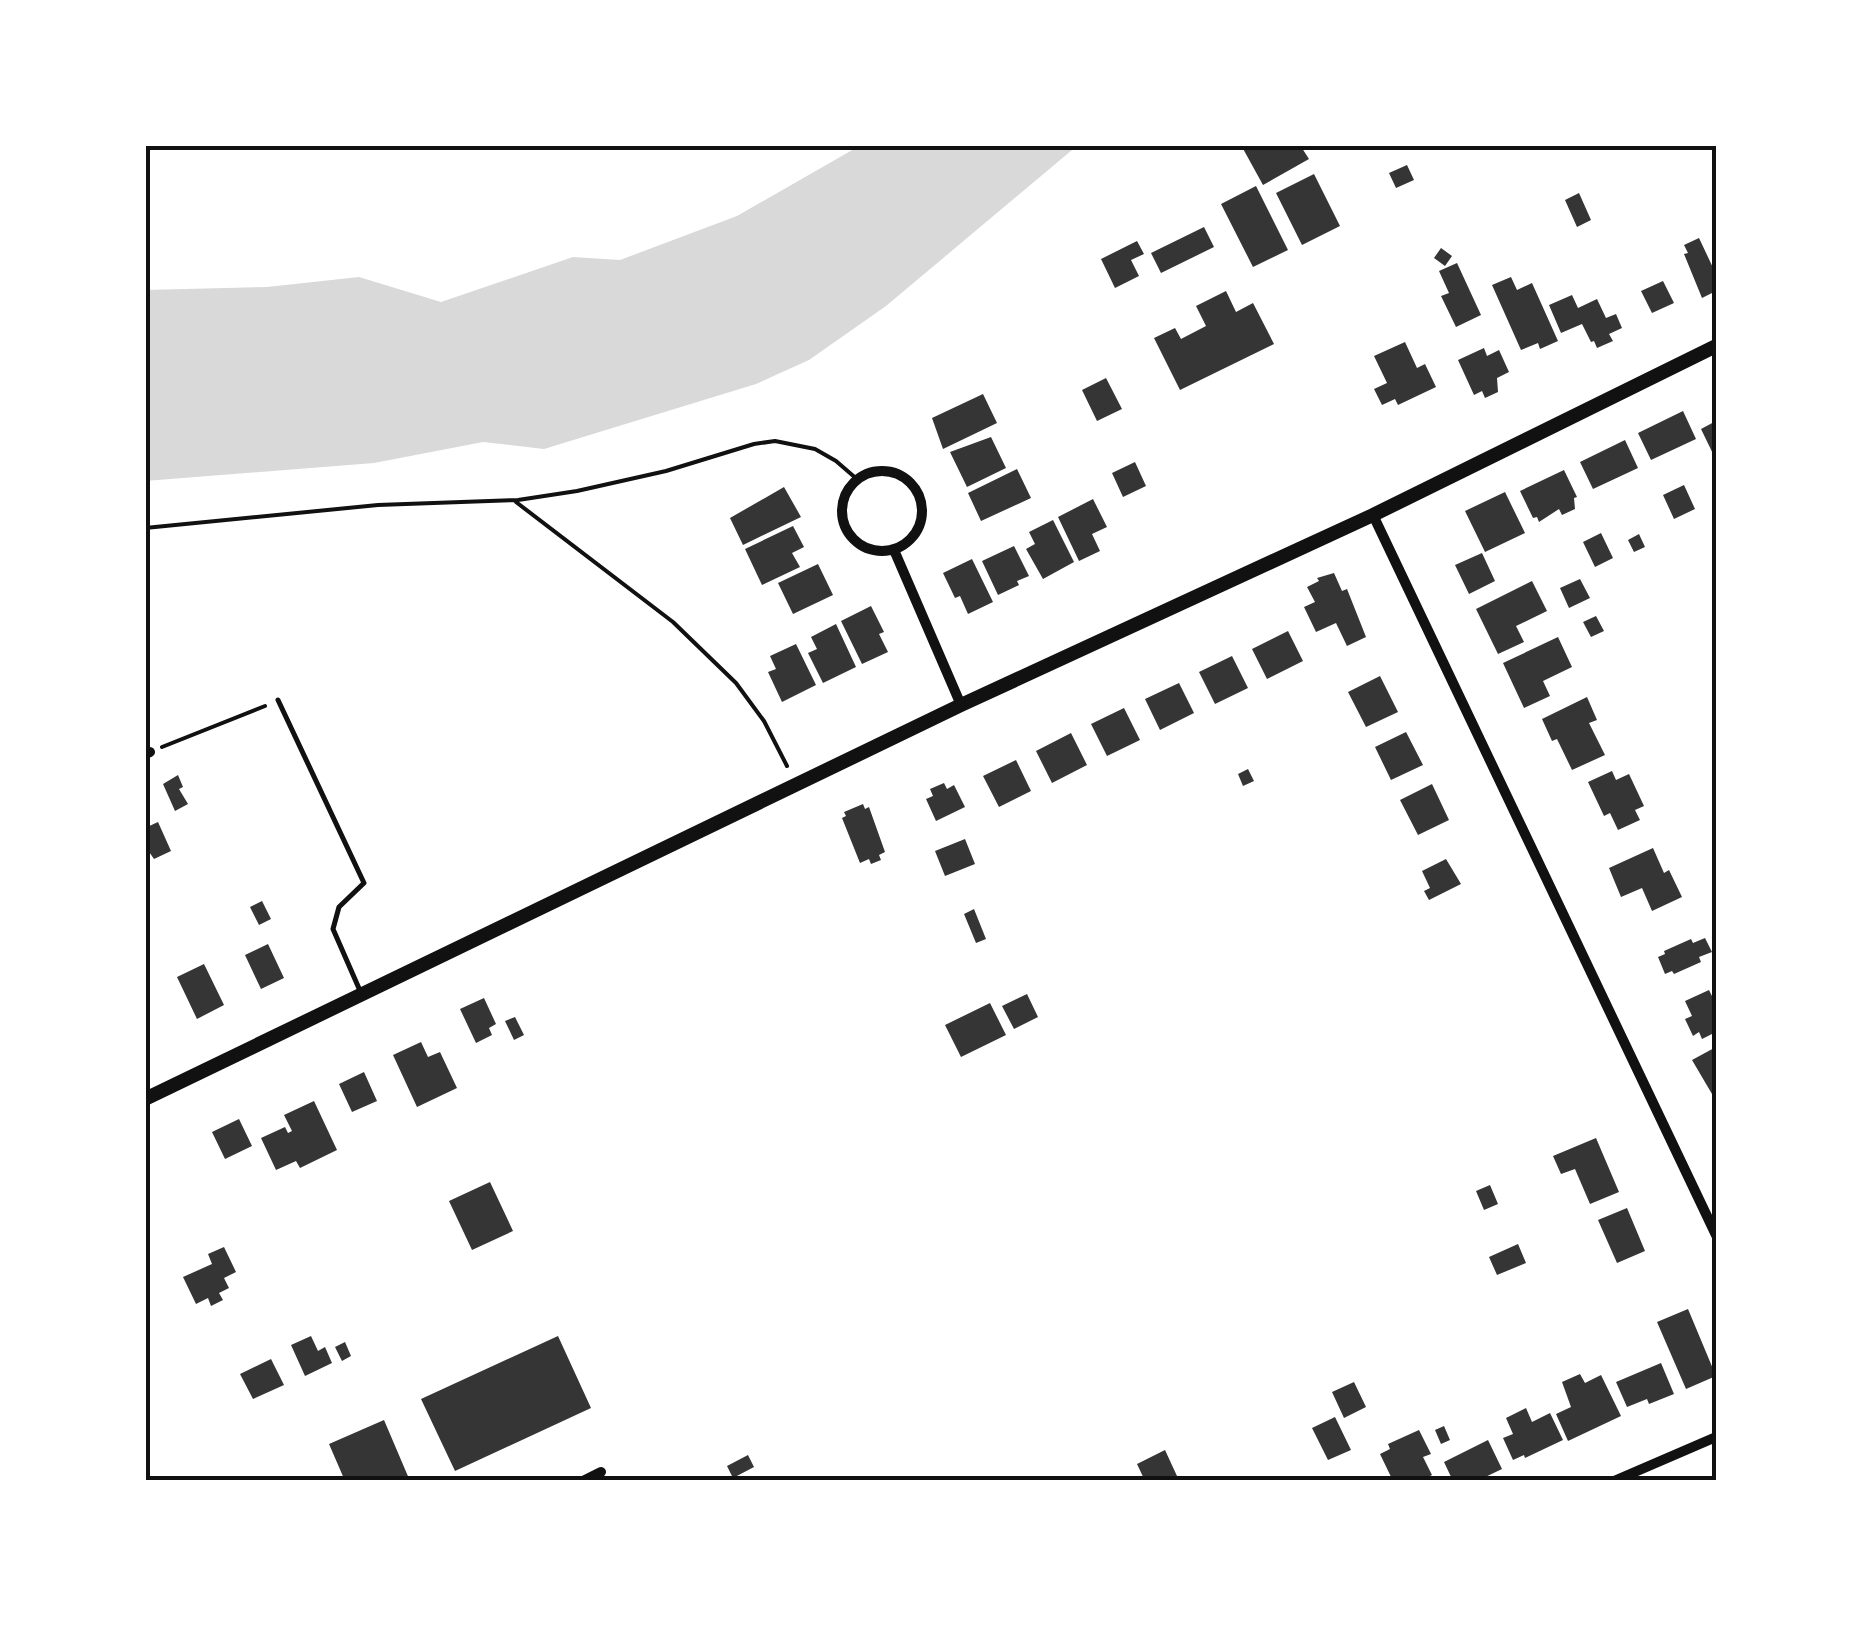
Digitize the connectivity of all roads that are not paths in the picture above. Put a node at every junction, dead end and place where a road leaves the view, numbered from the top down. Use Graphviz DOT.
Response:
graph roads {
  1 [pos="1716,346"];
  2 [pos="1373,515"];
  3 [pos="894,550"];
  4 [pos="278,700"];
  5 [pos="961,706"];
  6 [pos="362,995"];
  7 [pos="145,1098"];
  8 [pos="1716,1235"];
  9 [pos="1716,1437"];
  10 [pos="600,1472"];
  11 [pos="583,1481"];
  12 [pos="1614,1481"];
  1 -- 2 [label="main road"];
  2 -- 5 [label="main road"];
  2 -- 8 [label="street"];
  3 -- 3 [label="street"];
  3 -- 5 [label="street"];
  4 -- 6 [label="lane"];
  5 -- 6 [label="main road"];
  6 -- 7 [label="main road"];
  9 -- 12 [label="street"];
  10 -- 11 [label="street"];
}
